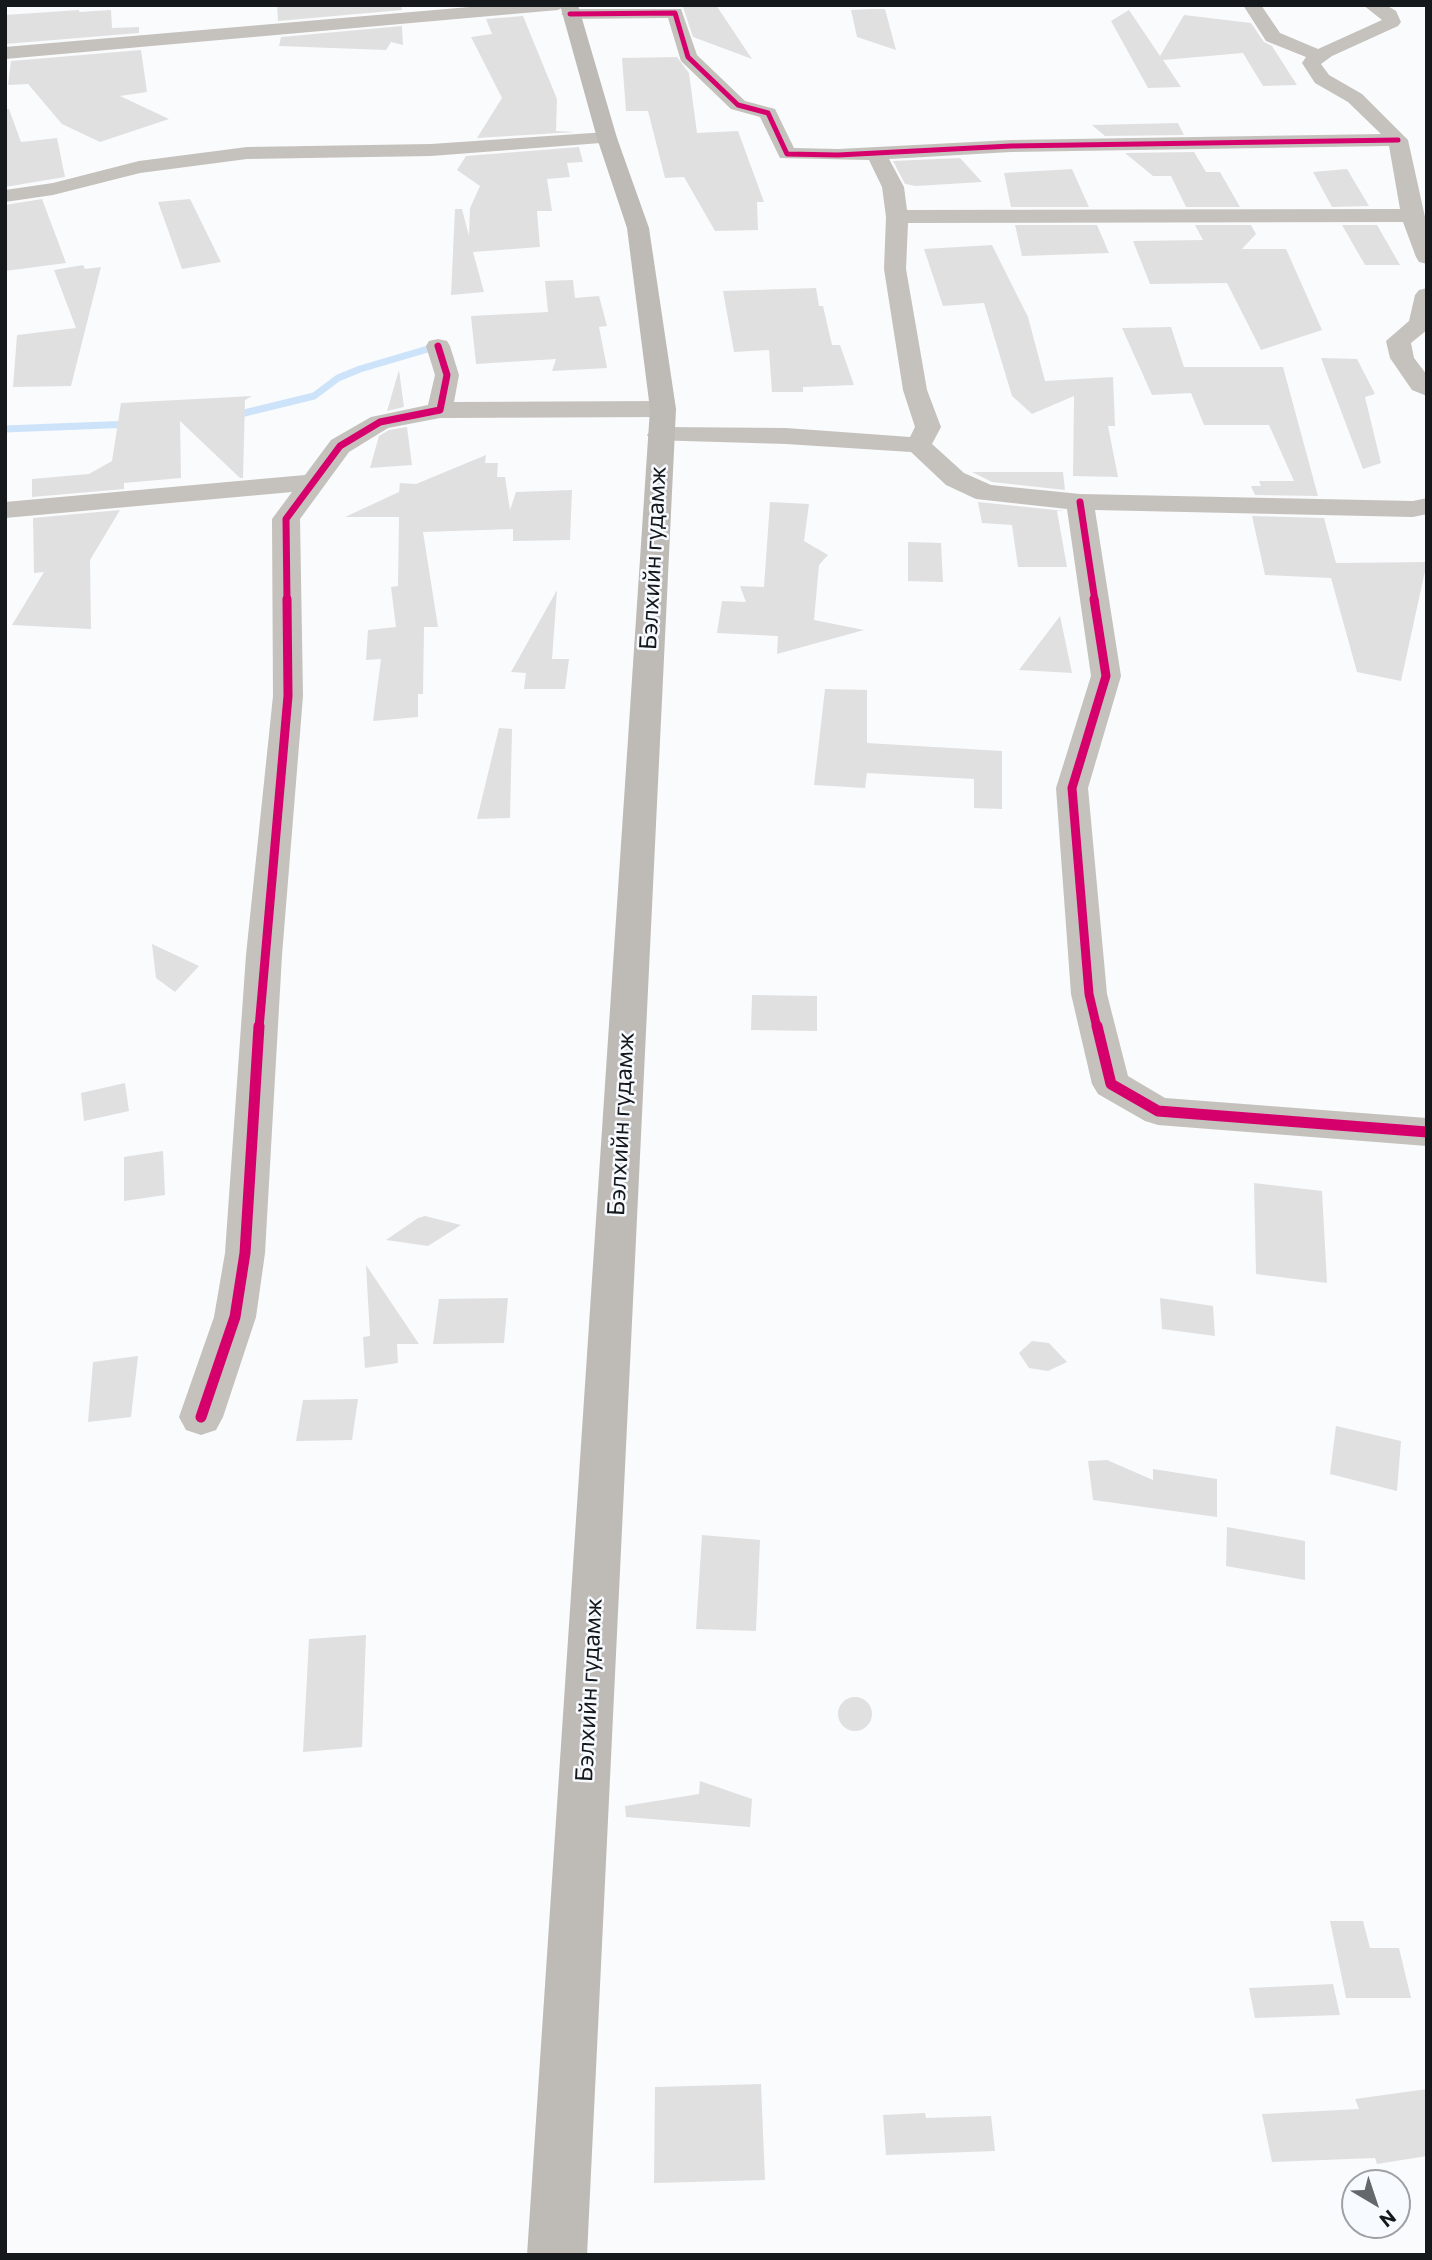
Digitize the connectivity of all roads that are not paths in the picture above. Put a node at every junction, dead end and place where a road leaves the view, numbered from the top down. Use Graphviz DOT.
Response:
graph roads {
  1 [pos="1252,5"];
  2 [pos="1372,5"];
  3 [pos="565,8"];
  4 [pos="5,52"];
  5 [pos="1320,56"];
  6 [pos="607,138"];
  7 [pos="1398,140"];
  8 [pos="875,152"];
  9 [pos="5,196"];
  10 [pos="1412,215"];
  11 [pos="897,217"];
  12 [pos="1427,257"];
  13 [pos="1427,295"];
  14 [pos="438,346"];
  15 [pos="1427,389"];
  16 [pos="440,410"];
  17 [pos="661,422"];
  18 [pos="918,445"];
  19 [pos="313,482"];
  20 [pos="1080,502"];
  21 [pos="5,510"];
  22 [pos="1422,510"];
  23 [pos="1427,1132"];
  24 [pos="201,1417"];
  25 [pos="557,2255"];
  1 -- 5 [label="street"];
  2 -- 5 [label="street"];
  3 -- 4 [label="street"];
  3 -- 6 [label="main road, Бэлхийн гудамж"];
  3 -- 8 [label="street"];
  5 -- 7 [label="street"];
  6 -- 9 [label="street"];
  6 -- 17 [label="main road, Бэлхийн гудамж"];
  7 -- 8 [label="street"];
  7 -- 10 [label="street"];
  8 -- 11 [label="street"];
  10 -- 11 [label="street"];
  10 -- 12 [label="street"];
  11 -- 18 [label="street"];
  13 -- 15 [label="street"];
  14 -- 16 [label="street"];
  16 -- 17 [label="street"];
  16 -- 19 [label="street"];
  17 -- 18 [label="street"];
  17 -- 25 [label="main road, Бэлхийн гудамж"];
  18 -- 20 [label="street"];
  19 -- 21 [label="street"];
  19 -- 24 [label="street"];
  20 -- 22 [label="street"];
  20 -- 23 [label="street"];
}
